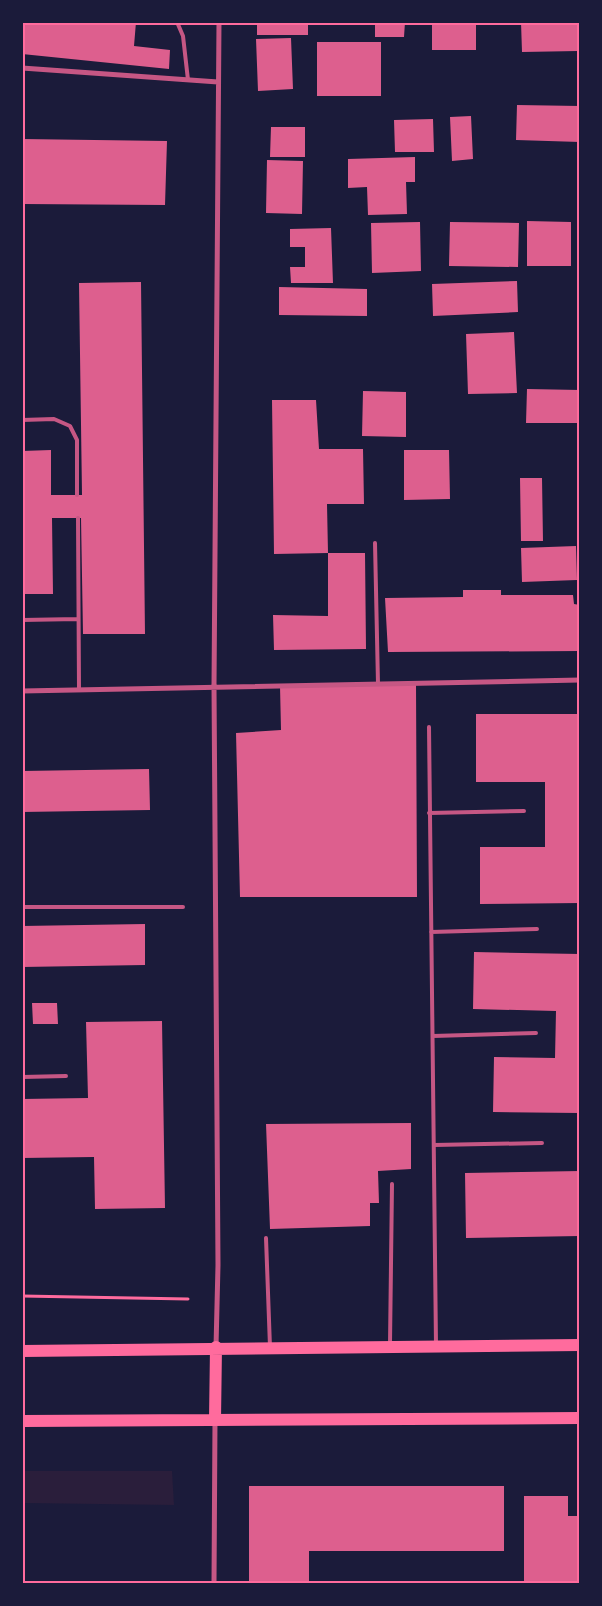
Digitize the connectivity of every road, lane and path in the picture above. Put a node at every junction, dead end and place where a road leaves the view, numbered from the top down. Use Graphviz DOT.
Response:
graph roads {
  1 [pos="177,22"];
  2 [pos="219,22"];
  3 [pos="22,68"];
  4 [pos="188,80"];
  5 [pos="218,82"];
  6 [pos="22,420"];
  7 [pos="77,495"];
  8 [pos="78,518"];
  9 [pos="375,543"];
  10 [pos="78,619"];
  11 [pos="22,620"];
  12 [pos="580,680"];
  13 [pos="378,684"];
  14 [pos="214,686"];
  15 [pos="79,689"];
  16 [pos="22,691"];
  17 [pos="429,727"];
  18 [pos="524,811"];
  19 [pos="430,813"];
  20 [pos="22,907"];
  21 [pos="183,907"];
  22 [pos="538,929"];
  23 [pos="431,932"];
  24 [pos="536,1033"];
  25 [pos="433,1036"];
  26 [pos="66,1076"];
  27 [pos="22,1077"];
  28 [pos="542,1143"];
  29 [pos="434,1145"];
  30 [pos="392,1184"];
  31 [pos="266,1238"];
  32 [pos="22,1296"];
  33 [pos="188,1299"];
  34 [pos="580,1345"];
  35 [pos="390,1346"];
  36 [pos="436,1346"];
  37 [pos="216,1347"];
  38 [pos="270,1347"];
  39 [pos="22,1351"];
  40 [pos="580,1418"];
  41 [pos="215,1420"];
  42 [pos="22,1421"];
  43 [pos="214,1584"];
  1 -- 4 [label="lane"];
  2 -- 5 [label="street"];
  3 -- 4 [label="street"];
  4 -- 5 [label="street"];
  5 -- 14 [label="street"];
  6 -- 7 [label="lane"];
  8 -- 10 [label="lane"];
  9 -- 13 [label="lane"];
  10 -- 11 [label="lane"];
  10 -- 15 [label="lane"];
  12 -- 13 [label="street"];
  13 -- 14 [label="street"];
  14 -- 15 [label="street"];
  14 -- 37 [label="street"];
  15 -- 16 [label="street"];
  17 -- 19 [label="lane"];
  18 -- 19 [label="lane"];
  19 -- 23 [label="lane"];
  20 -- 21 [label="lane"];
  22 -- 23 [label="lane"];
  23 -- 25 [label="lane"];
  24 -- 25 [label="lane"];
  25 -- 29 [label="lane"];
  26 -- 27 [label="lane"];
  28 -- 29 [label="lane"];
  29 -- 36 [label="lane"];
  30 -- 35 [label="lane"];
  31 -- 38 [label="lane"];
  32 -- 33 [label="path"];
  34 -- 36 [label="main road"];
  35 -- 36 [label="main road"];
  35 -- 38 [label="main road"];
  37 -- 38 [label="main road"];
  37 -- 39 [label="main road"];
  37 -- 41 [label="main road"];
  40 -- 41 [label="main road"];
  41 -- 42 [label="main road"];
  41 -- 43 [label="street"];
}
